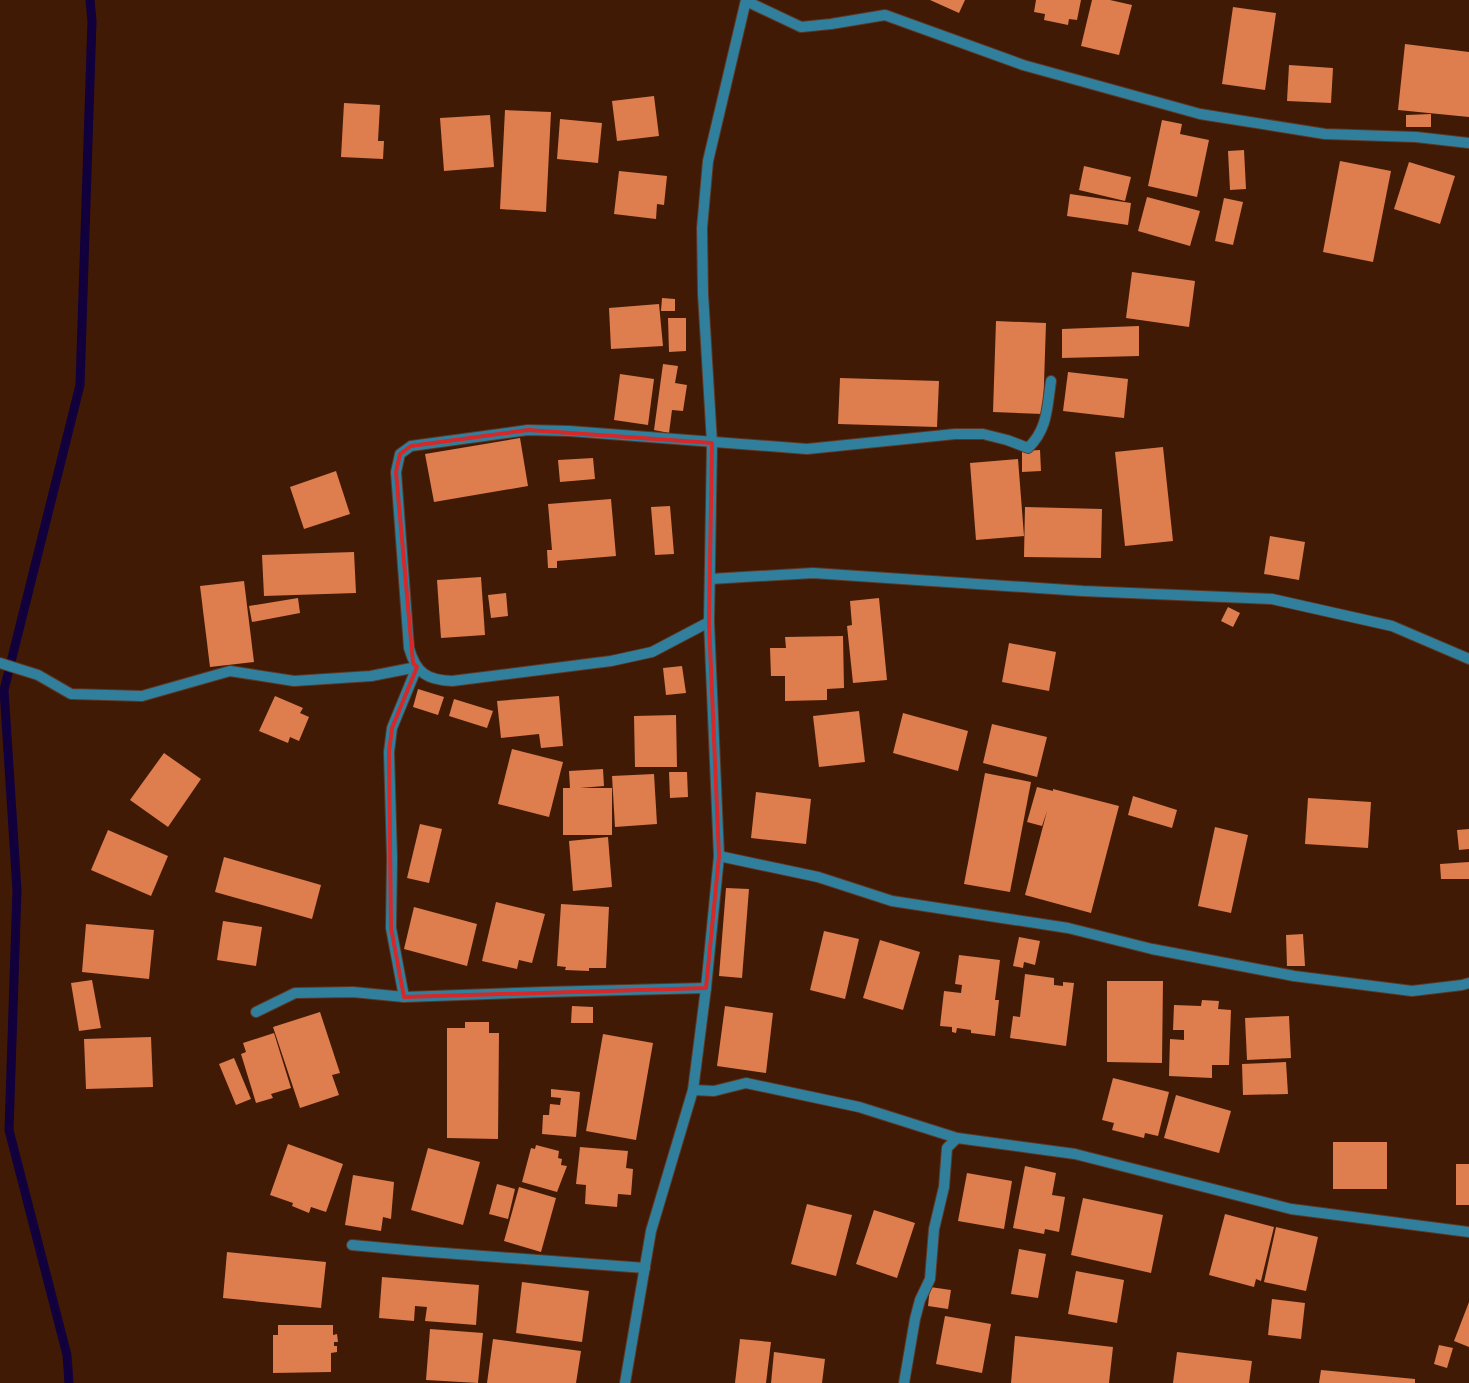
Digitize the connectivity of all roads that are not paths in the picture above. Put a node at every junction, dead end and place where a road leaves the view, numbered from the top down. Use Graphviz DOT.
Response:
graph roads {
  1 [pos="746,1"];
  2 [pos="1469,143"];
  3 [pos="1052,381"];
  4 [pos="712,443"];
  5 [pos="710,579"];
  6 [pos="709,622"];
  7 [pos="1469,659"];
  8 [pos="0,663"];
  9 [pos="417,667"];
  10 [pos="719,856"];
  11 [pos="1469,983"];
  12 [pos="706,988"];
  13 [pos="404,997"];
  14 [pos="256,1012"];
  15 [pos="692,1090"];
  16 [pos="957,1138"];
  17 [pos="1469,1232"];
  18 [pos="352,1245"];
  19 [pos="645,1268"];
  20 [pos="625,1383"];
  21 [pos="904,1383"];
  1 -- 2 [label="street"];
  1 -- 4 [label="street"];
  3 -- 4 [label="street"];
  4 -- 5 [label="street"];
  4 -- 9 [label="street"];
  5 -- 6 [label="street"];
  5 -- 7 [label="street"];
  6 -- 9 [label="street"];
  6 -- 10 [label="street"];
  8 -- 9 [label="street"];
  9 -- 13 [label="street"];
  10 -- 11 [label="street"];
  10 -- 12 [label="street"];
  12 -- 13 [label="street"];
  12 -- 15 [label="street"];
  13 -- 14 [label="street"];
  15 -- 16 [label="street"];
  15 -- 19 [label="street"];
  16 -- 17 [label="street"];
  16 -- 21 [label="street"];
  18 -- 19 [label="street"];
  19 -- 20 [label="street"];
}
